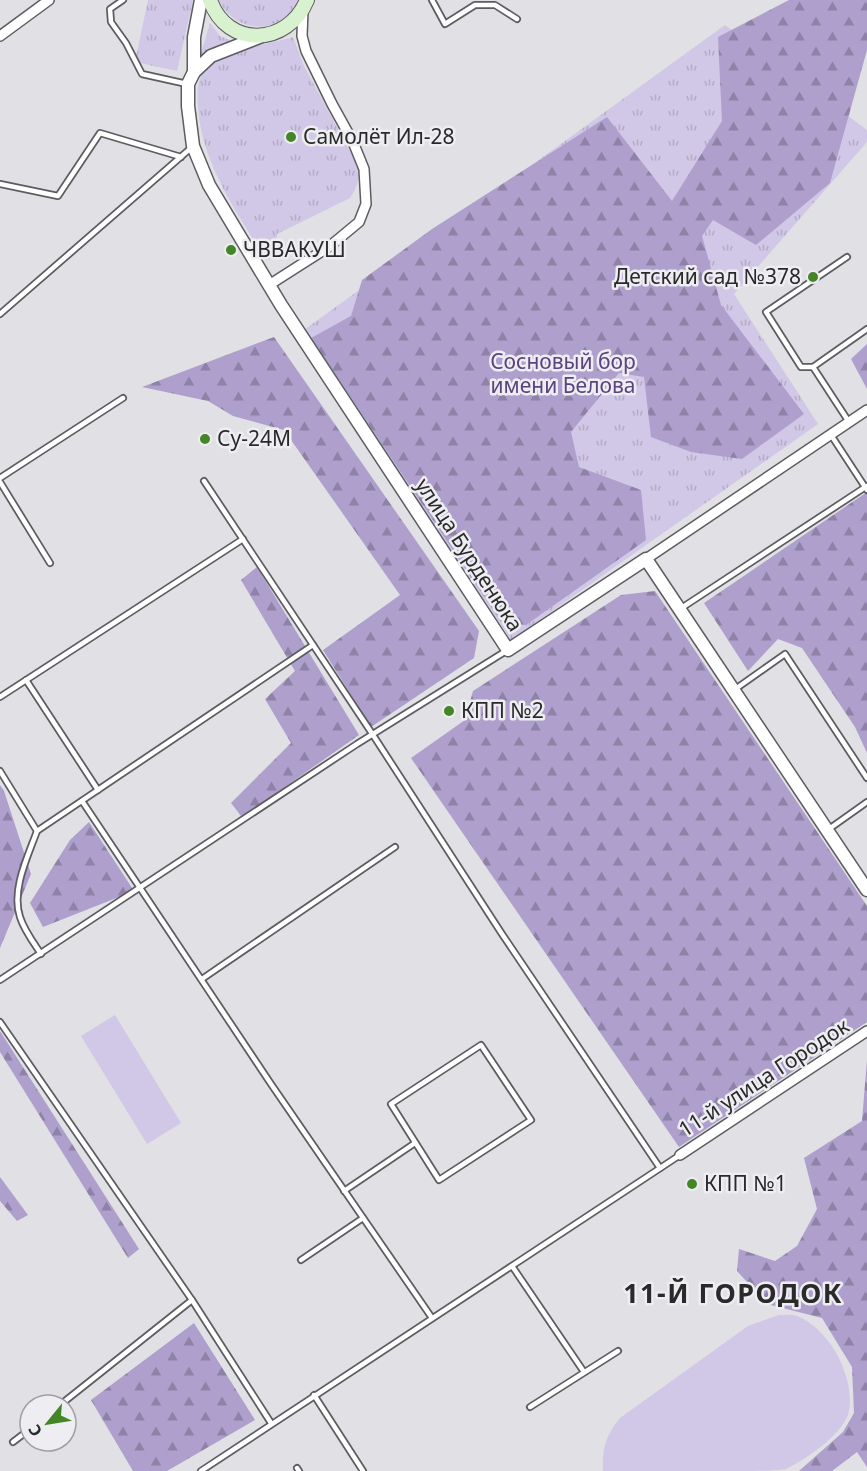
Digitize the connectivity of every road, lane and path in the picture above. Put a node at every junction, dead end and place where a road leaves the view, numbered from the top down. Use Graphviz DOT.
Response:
graph roads {
  1 [pos="49,0"];
  2 [pos="123,0"];
  3 [pos="201,0"];
  4 [pos="210,0"];
  5 [pos="432,0"];
  6 [pos="305,5"];
  7 [pos="517,19"];
  8 [pos="0,36"];
  9 [pos="262,36"];
  10 [pos="194,72"];
  11 [pos="189,84"];
  12 [pos="193,146"];
  13 [pos="181,157"];
  14 [pos="0,184"];
  15 [pos="847,257"];
  16 [pos="269,285"];
  17 [pos="0,314"];
  18 [pos="867,329"];
  19 [pos="813,367"];
  20 [pos="123,398"];
  21 [pos="867,410"];
  22 [pos="849,422"];
  23 [pos="831,435"];
  24 [pos="0,480"];
  25 [pos="204,481"];
  26 [pos="866,488"];
  27 [pos="243,539"];
  28 [pos="646,559"];
  29 [pos="50,563"];
  30 [pos="680,609"];
  31 [pos="313,645"];
  32 [pos="508,650"];
  33 [pos="26,680"];
  34 [pos="734,690"];
  35 [pos="0,697"];
  36 [pos="373,735"];
  37 [pos="0,771"];
  38 [pos="867,778"];
  39 [pos="98,790"];
  40 [pos="82,801"];
  41 [pos="867,802"];
  42 [pos="827,830"];
  43 [pos="37,831"];
  44 [pos="395,848"];
  45 [pos="140,887"];
  46 [pos="867,891"];
  47 [pos="41,954"];
  48 [pos="202,979"];
  49 [pos="0,980"];
  50 [pos="0,1022"];
  51 [pos="867,1031"];
  52 [pos="415,1143"];
  53 [pos="680,1155"];
  54 [pos="660,1168"];
  55 [pos="344,1191"];
  56 [pos="363,1218"];
  57 [pos="301,1260"];
  58 [pos="512,1266"];
  59 [pos="192,1300"];
  60 [pos="432,1318"];
  61 [pos="618,1351"];
  62 [pos="584,1372"];
  63 [pos="75,1393"];
  64 [pos="314,1395"];
  65 [pos="530,1407"];
  66 [pos="272,1424"];
  67 [pos="18,1438"];
  68 [pos="13,1442"];
  69 [pos="201,1471"];
  70 [pos="363,1471"];
  1 -- 8 [label="street"];
  2 -- 11 [label="lane"];
  3 -- 10 [label="street"];
  4 -- 9 [label="main road"];
  5 -- 7 [label="lane"];
  6 -- 9 [label="main road"];
  6 -- 16 [label="street"];
  9 -- 10 [label="street"];
  10 -- 11 [label="street"];
  11 -- 12 [label="street, улица Бурденюка"];
  12 -- 13 [label="lane"];
  12 -- 16 [label="street, улица Бурденюка"];
  13 -- 14 [label="lane"];
  13 -- 17 [label="lane"];
  15 -- 19 [label="lane"];
  16 -- 32 [label="street, улица Бурденюка"];
  18 -- 19 [label="lane"];
  19 -- 22 [label="lane"];
  20 -- 24 [label="lane"];
  21 -- 22 [label="street"];
  22 -- 23 [label="street"];
  23 -- 26 [label="lane"];
  23 -- 28 [label="street"];
  24 -- 29 [label="lane"];
  25 -- 27 [label="lane"];
  26 -- 30 [label="lane"];
  27 -- 31 [label="lane"];
  27 -- 33 [label="lane"];
  28 -- 30 [label="street"];
  28 -- 32 [label="street, улица Бурденюка"];
  30 -- 34 [label="street"];
  31 -- 36 [label="lane"];
  31 -- 39 [label="lane"];
  32 -- 36 [label="lane"];
  33 -- 35 [label="lane"];
  33 -- 39 [label="lane"];
  34 -- 38 [label="lane"];
  34 -- 42 [label="street"];
  36 -- 45 [label="lane"];
  36 -- 54 [label="lane"];
  37 -- 43 [label="lane"];
  39 -- 40 [label="lane"];
  40 -- 43 [label="lane"];
  40 -- 45 [label="lane"];
  41 -- 42 [label="lane"];
  42 -- 46 [label="street"];
  43 -- 47 [label="lane"];
  44 -- 48 [label="lane"];
  45 -- 47 [label="lane"];
  45 -- 48 [label="lane"];
  47 -- 49 [label="lane"];
  48 -- 55 [label="lane"];
  50 -- 59 [label="lane"];
  51 -- 53 [label="street, 11-й улица Городок"];
  52 -- 52 [label="lane"];
  52 -- 55 [label="lane"];
  53 -- 54 [label="lane"];
  54 -- 58 [label="lane"];
  55 -- 56 [label="lane"];
  56 -- 57 [label="lane"];
  56 -- 60 [label="lane"];
  58 -- 60 [label="lane"];
  58 -- 62 [label="lane"];
  59 -- 63 [label="lane"];
  59 -- 66 [label="lane"];
  60 -- 64 [label="lane"];
  61 -- 62 [label="lane"];
  62 -- 65 [label="lane"];
  64 -- 66 [label="lane"];
  64 -- 70 [label="lane"];
  66 -- 69 [label="lane"];
  67 -- 68 [label="lane"];
}
